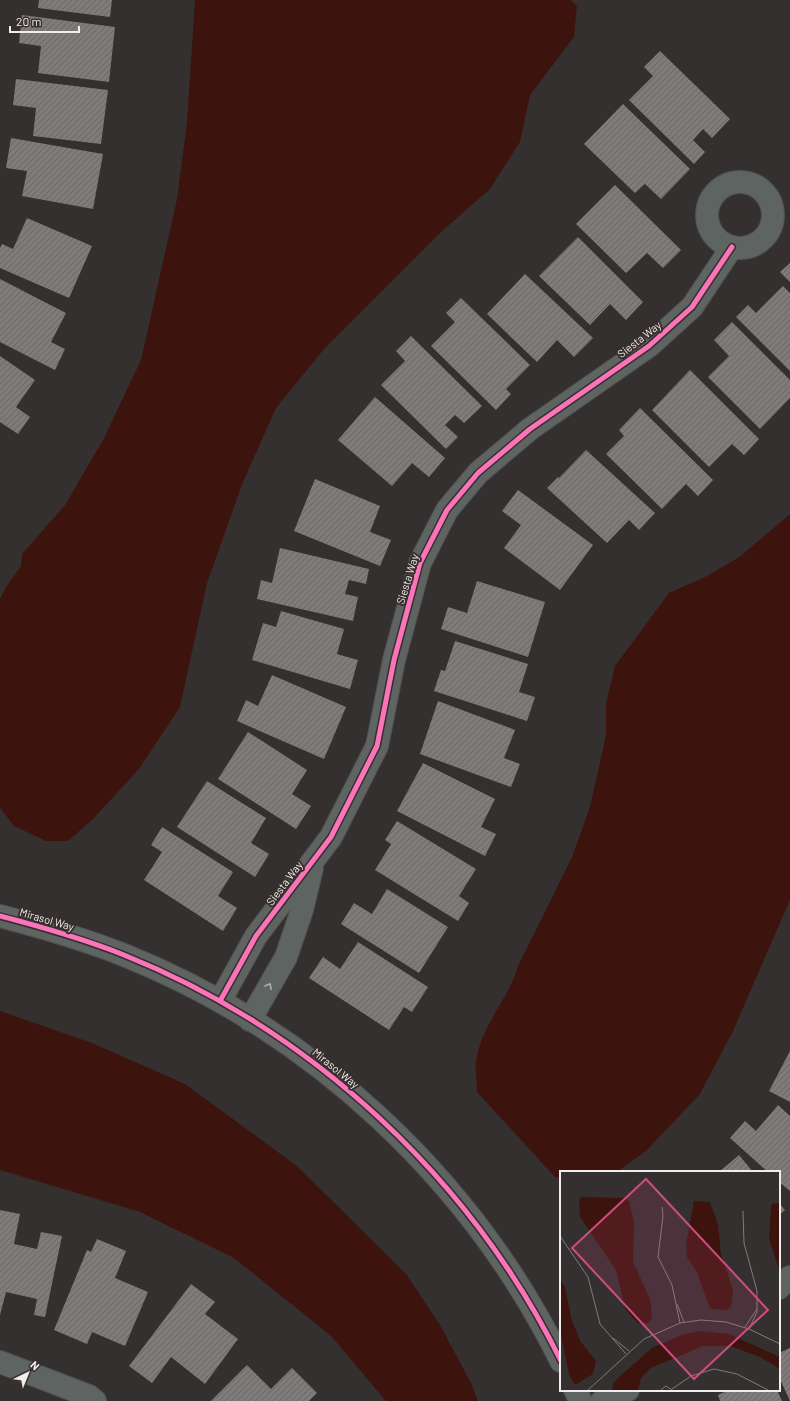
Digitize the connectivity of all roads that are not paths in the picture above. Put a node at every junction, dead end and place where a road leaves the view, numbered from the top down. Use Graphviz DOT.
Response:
graph roads {
  1 [pos="732,247"];
  2 [pos="313,861"];
  3 [pos="0,916"];
  4 [pos="220,1001"];
  5 [pos="250,1020"];
  6 [pos="790,1277"];
  7 [pos="780,1287"];
  8 [pos="560,1359"];
  9 [pos="0,1362"];
  10 [pos="576,1391"];
  11 [pos="626,1391"];
  12 [pos="95,1401"];
  13 [pos="581,1401"];
  14 [pos="602,1401"];
  1 -- 2 [label="street, Siesta Way"];
  2 -- 4 [label="street, Siesta Way"];
  5 -- 2 [label="street, Siesta Way, one-way"];
  3 -- 4 [label="street, Mirasol Way"];
  4 -- 5 [label="street, Mirasol Way"];
  5 -- 8 [label="street, Mirasol Way"];
  6 -- 7 [label="street"];
  9 -- 12 [label="street"];
  10 -- 13 [label="street"];
  11 -- 14 [label="street"];
}
